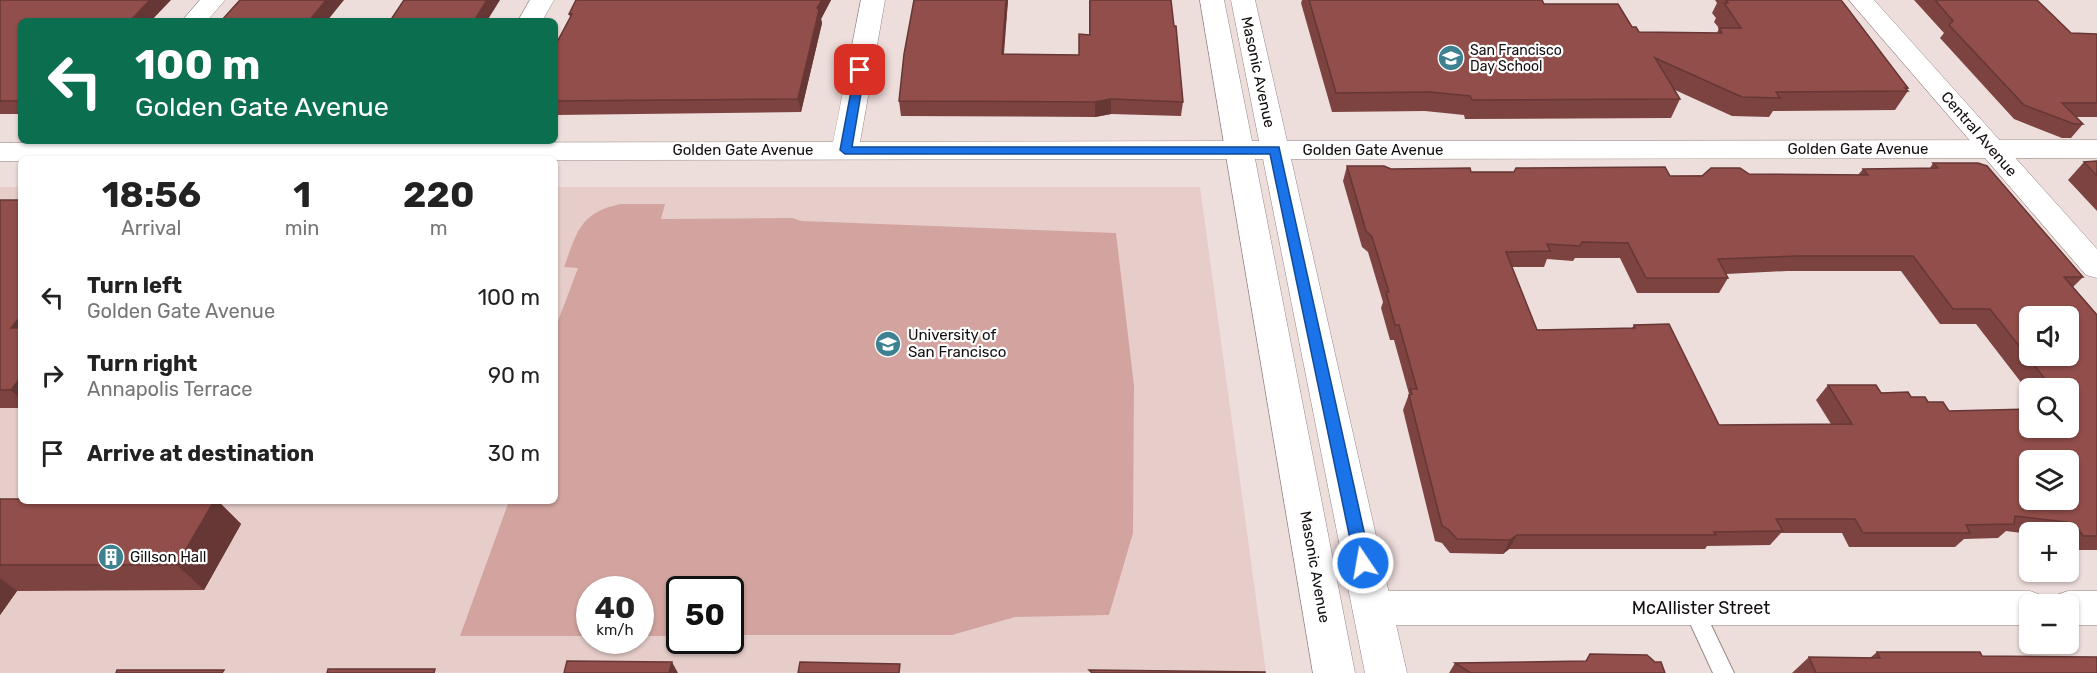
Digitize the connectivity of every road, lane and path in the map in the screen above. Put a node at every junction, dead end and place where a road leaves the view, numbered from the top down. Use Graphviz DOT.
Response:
graph roads {
  1 [pos="213,0"];
  2 [pos="542,0"];
  3 [pos="873,0"];
  4 [pos="1212,0"];
  5 [pos="1243,0"];
  6 [pos="1861,0"];
  7 [pos="197,18"];
  8 [pos="532,18"];
  9 [pos="82,146"];
  10 [pos="462,146"];
  11 [pos="1992,148"];
  12 [pos="2097,148"];
  13 [pos="845,150"];
  14 [pos="1238,150"];
  15 [pos="1275,150"];
  16 [pos="0,152"];
  17 [pos="189,155"];
  18 [pos="493,155"];
  19 [pos="2097,268"];
  20 [pos="1372,608"];
  21 [pos="1693,608"];
  22 [pos="2019,608"];
  23 [pos="2079,608"];
  24 [pos="2097,608"];
  25 [pos="1334,673"];
  26 [pos="1386,673"];
  27 [pos="1724,673"];
  1 -- 7 [label="street"];
  2 -- 8 [label="street"];
  3 -- 13 [label="street"];
  4 -- 14 [label="main road, Masonic Avenue"];
  5 -- 15 [label="main road, Masonic Avenue"];
  6 -- 11 [label="street, Central Avenue"];
  9 -- 16 [label="street, Golden Gate Avenue"];
  9 -- 17 [label="street, Golden Gate Avenue"];
  10 -- 17 [label="street, Golden Gate Avenue"];
  10 -- 18 [label="street, Golden Gate Avenue"];
  11 -- 12 [label="main road, Golden Gate Avenue"];
  11 -- 15 [label="main road, Golden Gate Avenue"];
  11 -- 19 [label="street, Central Avenue"];
  13 -- 14 [label="street, Golden Gate Avenue"];
  13 -- 18 [label="street, Golden Gate Avenue"];
  14 -- 15 [label="main road, Golden Gate Avenue"];
  14 -- 25 [label="main road, Masonic Avenue"];
  15 -- 20 [label="main road, Masonic Avenue"];
  20 -- 21 [label="street, McAllister Street"];
  20 -- 26 [label="main road, Masonic Avenue"];
  21 -- 22 [label="street, McAllister Street"];
  21 -- 27 [label="lane"];
  23 -- 24 [label="street"];
}
